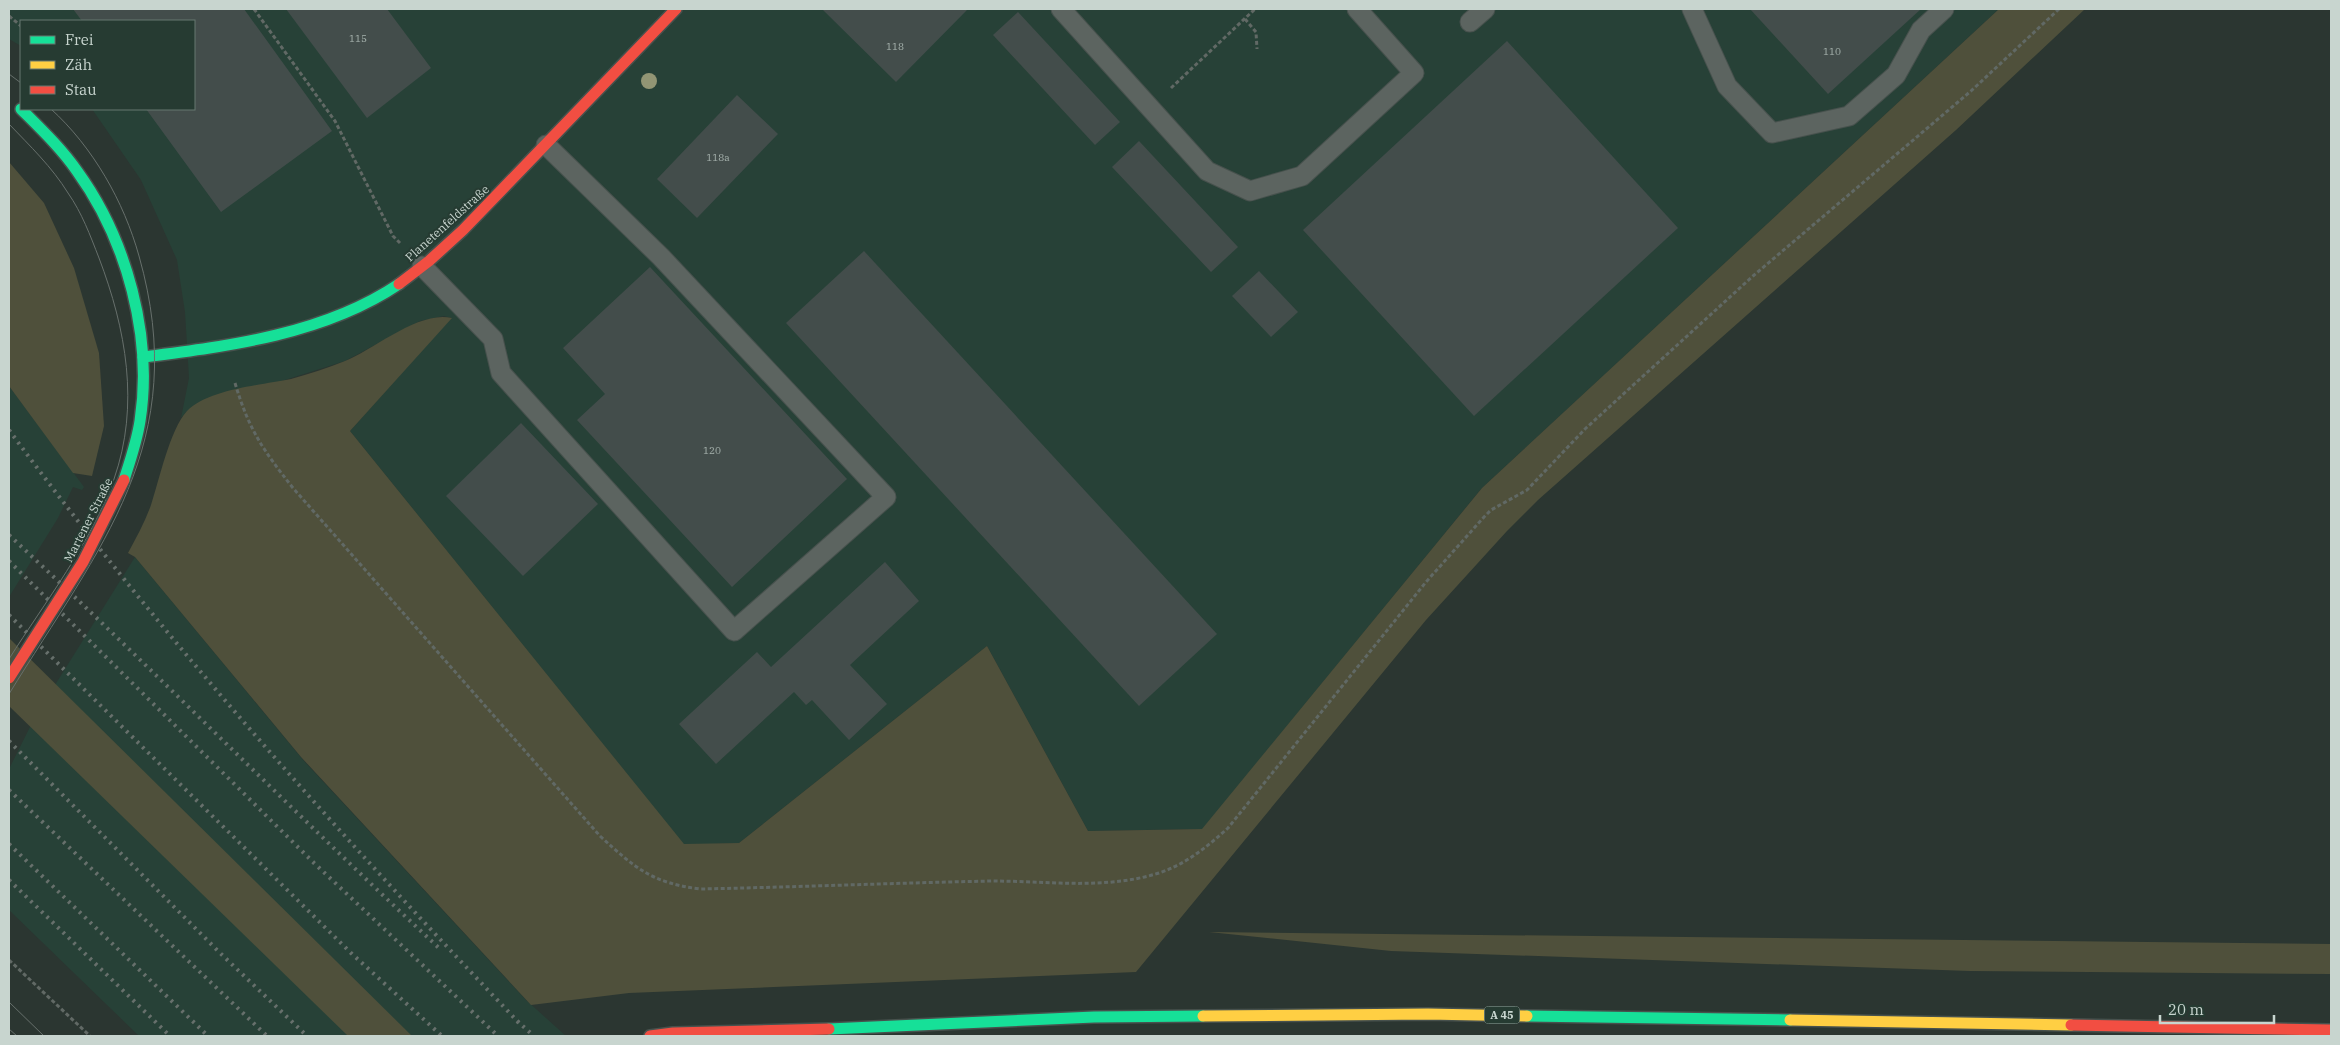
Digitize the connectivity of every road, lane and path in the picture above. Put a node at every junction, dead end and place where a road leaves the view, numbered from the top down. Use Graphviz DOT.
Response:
graph roads {
  1 [pos="254,9"];
  2 [pos="676,9"];
  3 [pos="1061,9"];
  4 [pos="1255,9"];
  5 [pos="1357,9"];
  6 [pos="1485,9"];
  7 [pos="1692,9"];
  8 [pos="1944,9"];
  9 [pos="2059,9"];
  10 [pos="9,16"];
  11 [pos="1244,19"];
  12 [pos="1470,22"];
  13 [pos="20,25"];
  14 [pos="1257,49"];
  15 [pos="1150,107"];
  16 [pos="22,110"];
  17 [pos="546,145"];
  18 [pos="422,266"];
  19 [pos="143,357"];
  20 [pos="235,383"];
  21 [pos="9,678"];
  22 [pos="9,960"];
  23 [pos="2331,1030"];
  24 [pos="90,1036"];
  25 [pos="650,1036"];
  1 -- 18 [label="path"];
  2 -- 17 [label="main road, Planetenfeldstraße"];
  3 -- 15 [label="lane"];
  4 -- 11 [label="path"];
  5 -- 15 [label="lane"];
  6 -- 12 [label="lane"];
  7 -- 8 [label="lane"];
  9 -- 20 [label="path"];
  10 -- 13 [label="path"];
  11 -- 14 [label="path"];
  11 -- 15 [label="path"];
  16 -- 19 [label="main road, Martener Straße"];
  17 -- 18 [label="main road, Planetenfeldstraße"];
  17 -- 18 [label="lane"];
  18 -- 19 [label="main road, Planetenfeldstraße"];
  19 -- 21 [label="main road, Martener Straße, bridge"];
  22 -- 24 [label="path"];
  23 -- 25 [label="main road, A 45"];
}
